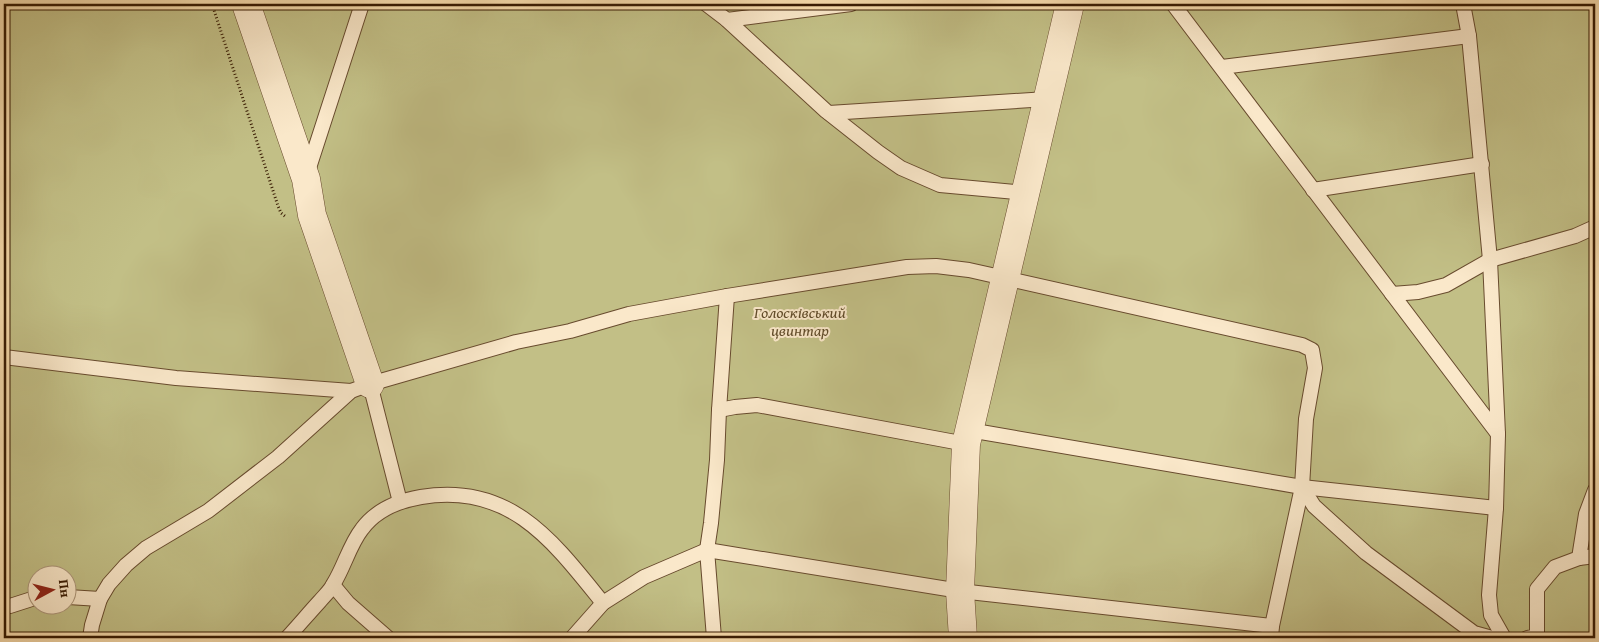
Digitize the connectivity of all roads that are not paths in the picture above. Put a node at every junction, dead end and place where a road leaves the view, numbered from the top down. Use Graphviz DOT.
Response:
graph roads {
  1 [pos="246,4"];
  2 [pos="362,4"];
  3 [pos="706,4"];
  4 [pos="851,4"];
  5 [pos="1070,4"];
  6 [pos="1172,4"];
  7 [pos="1463,4"];
  8 [pos="756,10"];
  9 [pos="727,20"];
  10 [pos="1469,36"];
  11 [pos="1222,68"];
  12 [pos="1048,99"];
  13 [pos="829,113"];
  14 [pos="1482,164"];
  15 [pos="306,179"];
  16 [pos="1313,190"];
  17 [pos="1026,193"];
  18 [pos="1595,228"];
  19 [pos="1490,260"];
  20 [pos="1005,278"];
  21 [pos="1392,294"];
  22 [pos="727,296"];
  23 [pos="4,357"];
  24 [pos="360,388"];
  25 [pos="718,410"];
  26 [pos="1498,434"];
  27 [pos="968,437"];
  28 [pos="1302,487"];
  29 [pos="1595,490"];
  30 [pos="400,502"];
  31 [pos="1496,508"];
  32 [pos="707,550"];
  33 [pos="1595,556"];
  34 [pos="1579,558"];
  35 [pos="333,585"];
  36 [pos="960,591"];
  37 [pos="78,598"];
  38 [pos="100,599"];
  39 [pos="28,600"];
  40 [pos="603,603"];
  41 [pos="4,606"];
  42 [pos="1271,632"];
  43 [pos="90,638"];
  44 [pos="287,638"];
  45 [pos="388,638"];
  46 [pos="572,638"];
  47 [pos="714,638"];
  48 [pos="963,638"];
  49 [pos="1492,638"];
  50 [pos="1504,638"];
  51 [pos="1535,638"];
  1 -- 15 [label="street"];
  2 -- 15 [label="lane"];
  3 -- 9 [label="lane"];
  4 -- 8 [label="lane"];
  5 -- 12 [label="street"];
  6 -- 11 [label="lane"];
  7 -- 10 [label="lane"];
  8 -- 9 [label="lane"];
  9 -- 13 [label="lane"];
  10 -- 11 [label="lane"];
  10 -- 14 [label="lane"];
  11 -- 16 [label="lane"];
  12 -- 13 [label="lane"];
  12 -- 17 [label="street"];
  13 -- 17 [label="lane"];
  14 -- 16 [label="lane"];
  14 -- 19 [label="lane"];
  15 -- 24 [label="street"];
  16 -- 21 [label="lane"];
  17 -- 20 [label="street"];
  18 -- 19 [label="lane"];
  19 -- 21 [label="lane"];
  19 -- 26 [label="lane"];
  20 -- 22 [label="lane"];
  20 -- 27 [label="street"];
  20 -- 28 [label="lane"];
  21 -- 26 [label="lane"];
  22 -- 24 [label="lane"];
  22 -- 25 [label="lane"];
  23 -- 24 [label="lane"];
  24 -- 30 [label="lane"];
  24 -- 38 [label="lane"];
  25 -- 27 [label="lane"];
  25 -- 32 [label="lane"];
  26 -- 31 [label="lane"];
  27 -- 28 [label="lane"];
  27 -- 36 [label="street"];
  28 -- 31 [label="lane"];
  28 -- 42 [label="lane"];
  28 -- 49 [label="lane"];
  29 -- 34 [label="lane"];
  30 -- 35 [label="lane"];
  30 -- 40 [label="lane"];
  31 -- 50 [label="lane"];
  32 -- 36 [label="lane"];
  32 -- 40 [label="lane"];
  32 -- 47 [label="lane"];
  33 -- 34 [label="lane"];
  34 -- 51 [label="lane"];
  35 -- 44 [label="lane"];
  35 -- 45 [label="lane"];
  36 -- 42 [label="lane"];
  36 -- 48 [label="street"];
  37 -- 38 [label="lane"];
  38 -- 43 [label="lane"];
  39 -- 41 [label="lane"];
  40 -- 46 [label="lane"];
}
